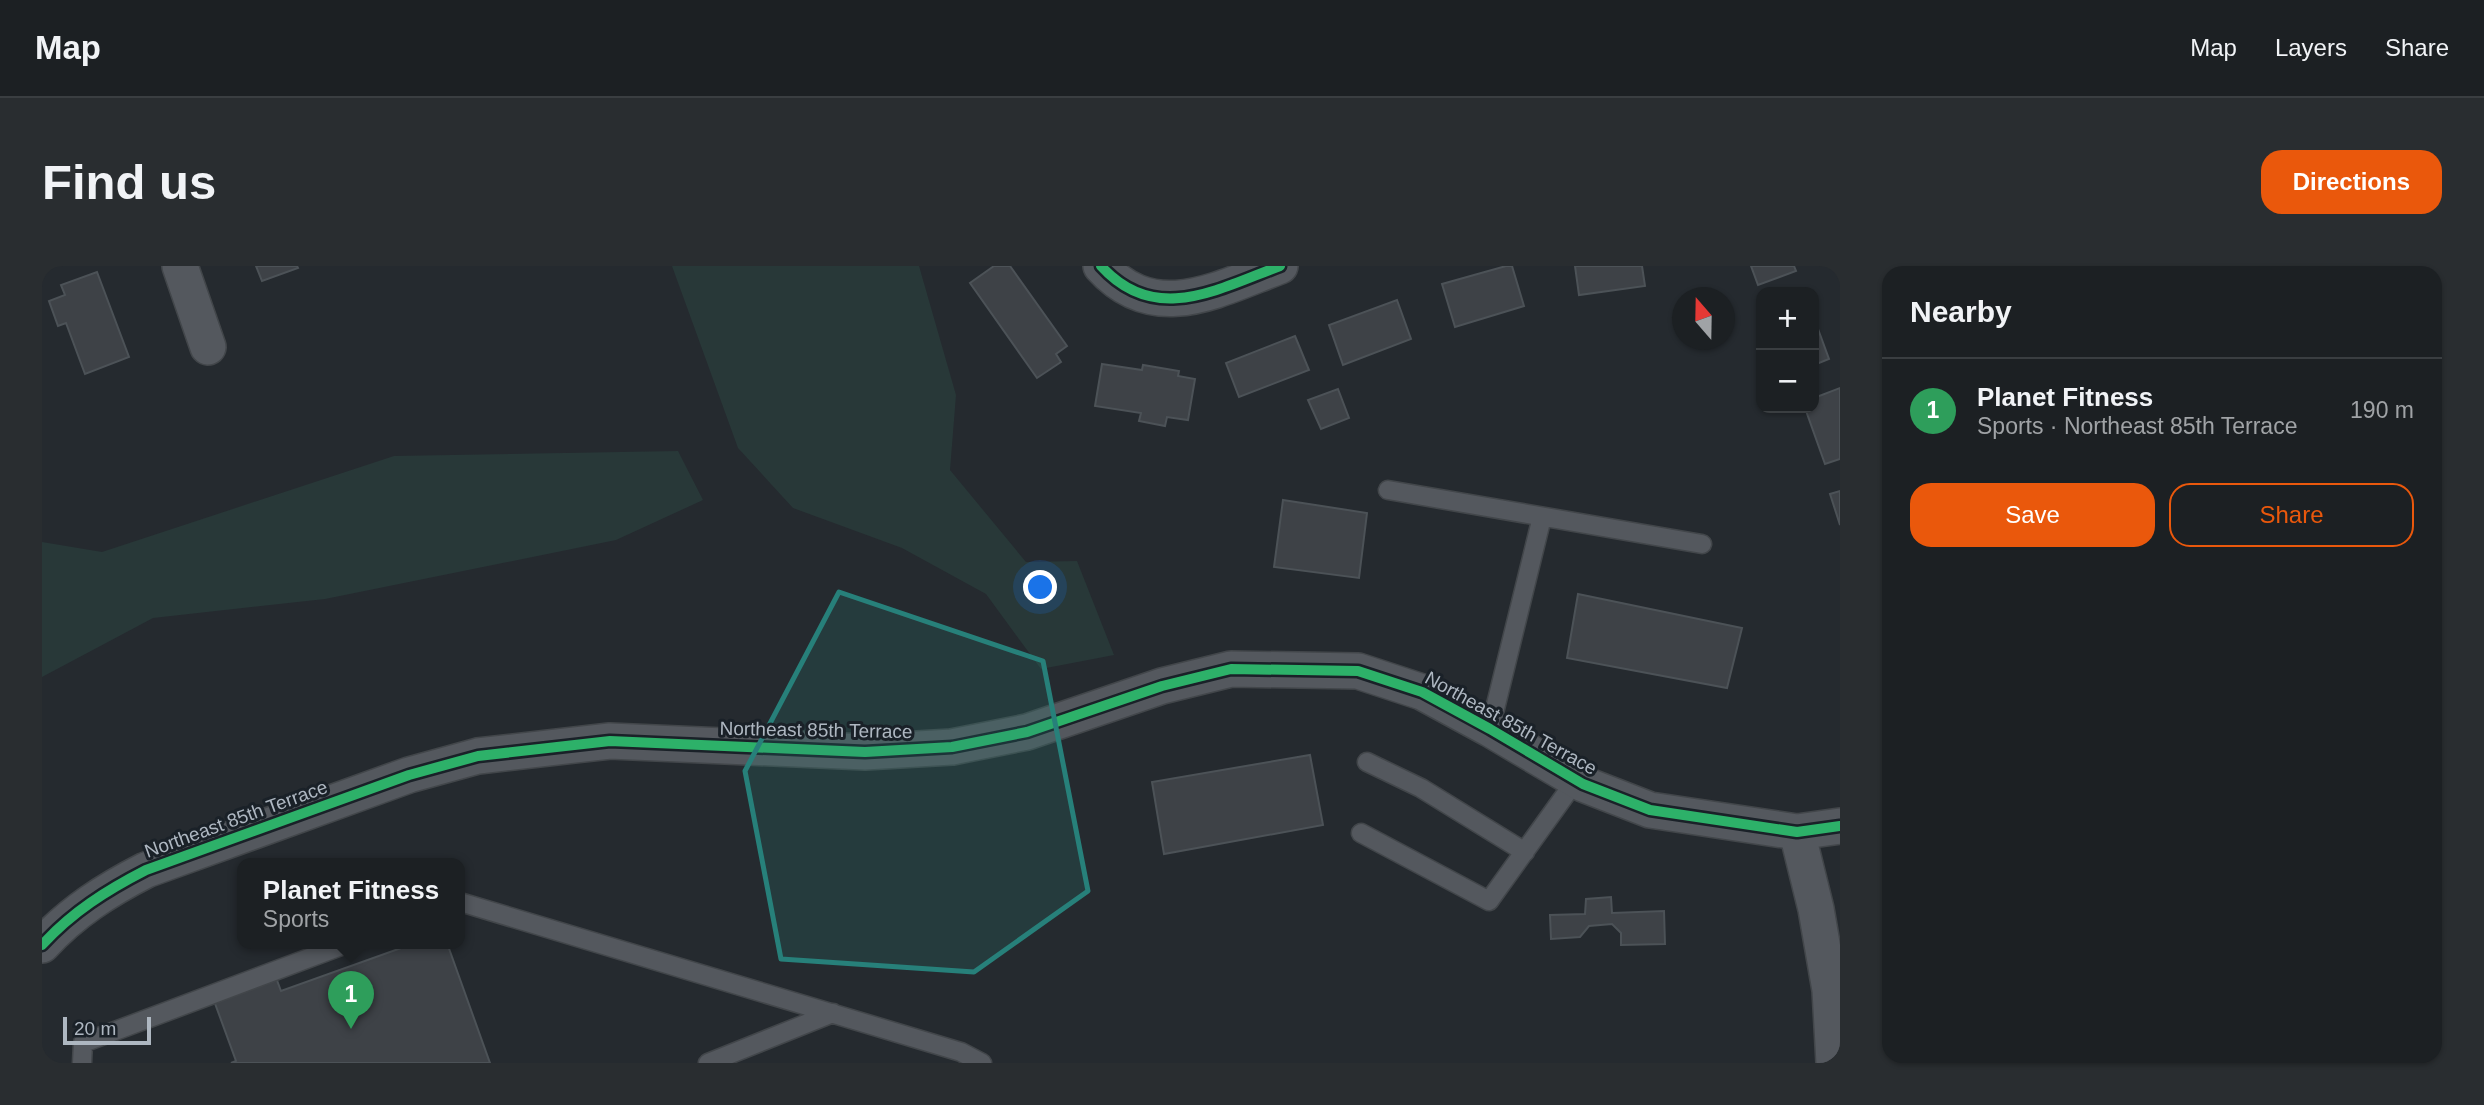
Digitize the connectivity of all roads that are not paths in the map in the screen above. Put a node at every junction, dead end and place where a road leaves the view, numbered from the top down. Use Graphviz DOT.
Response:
graph roads {
  1 [pos="180,266"];
  2 [pos="1101,266"];
  3 [pos="1280,266"];
  4 [pos="208,347"];
  5 [pos="1388,490"];
  6 [pos="1542,517"];
  7 [pos="1702,544"];
  8 [pos="1490,729"];
  9 [pos="1367,762"];
  10 [pos="1576,780"];
  11 [pos="1840,826"];
  12 [pos="1797,832"];
  13 [pos="1361,833"];
  14 [pos="1525,852"];
  15 [pos="465,903"];
  16 [pos="42,945"];
  17 [pos="333,949"];
  18 [pos="833,1013"];
  19 [pos="82,1063"];
  20 [pos="708,1063"];
  21 [pos="982,1063"];
  22 [pos="1834,1063"];
  1 -- 4 [label="street"];
  2 -- 3 [label="street"];
  5 -- 6 [label="lane"];
  6 -- 7 [label="lane"];
  6 -- 8 [label="lane"];
  8 -- 10 [label="street, Northeast 85th Terrace"];
  8 -- 16 [label="street, Northeast 85th Terrace"];
  9 -- 14 [label="lane"];
  10 -- 12 [label="street, Northeast 85th Terrace"];
  10 -- 14 [label="lane"];
  11 -- 12 [label="street, Northeast 85th Terrace"];
  12 -- 22 [label="street"];
  13 -- 14 [label="lane"];
  15 -- 18 [label="lane"];
  17 -- 19 [label="lane"];
  18 -- 20 [label="lane"];
  18 -- 21 [label="lane"];
}
